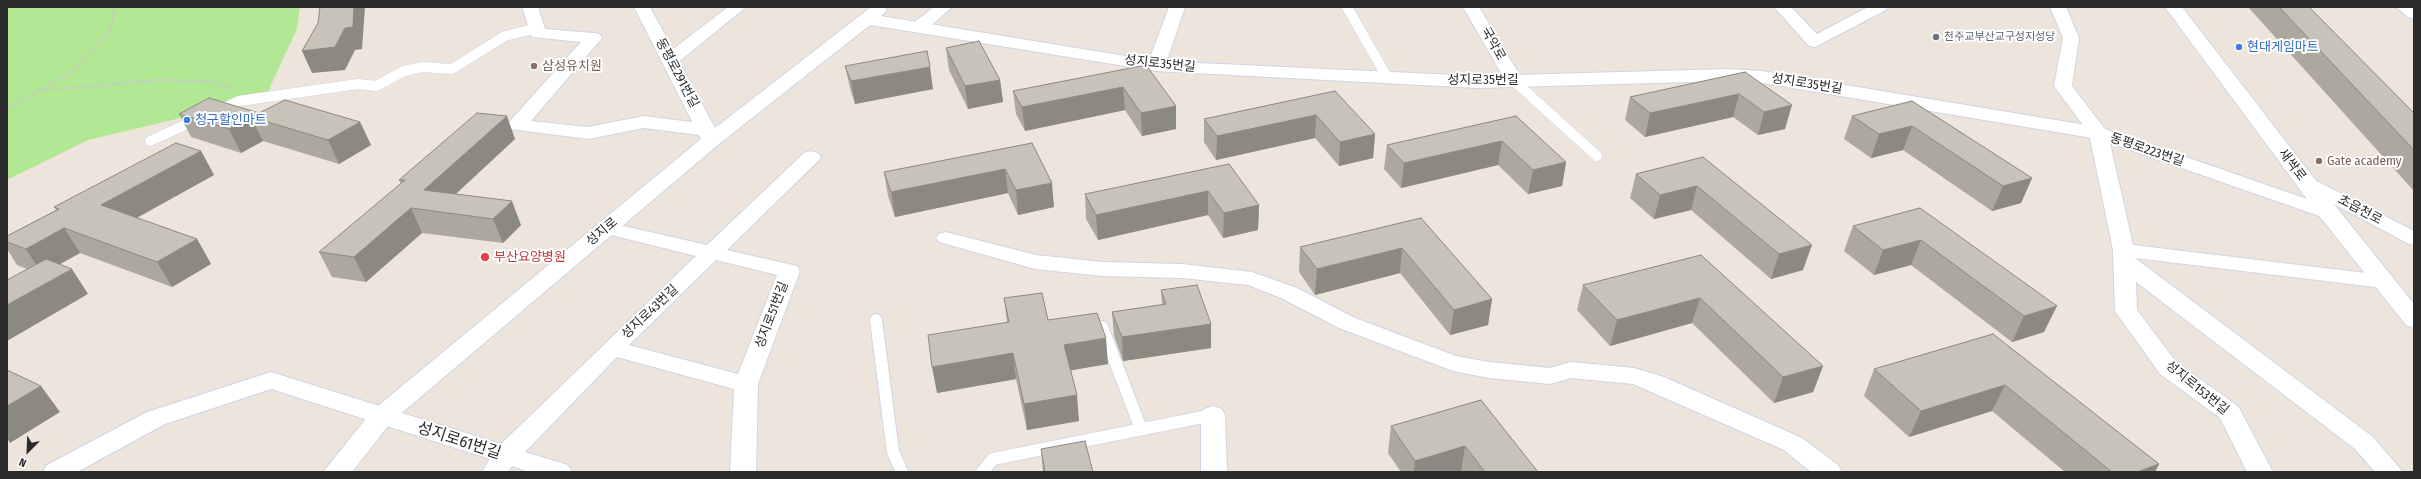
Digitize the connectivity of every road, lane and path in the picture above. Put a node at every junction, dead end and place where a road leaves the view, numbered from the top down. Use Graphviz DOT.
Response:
graph roads {
  1 [pos="115,7"];
  2 [pos="530,7"];
  3 [pos="642,7"];
  4 [pos="738,7"];
  5 [pos="944,7"];
  6 [pos="1177,7"];
  7 [pos="1347,7"];
  8 [pos="1472,7"];
  9 [pos="1782,7"];
  10 [pos="1880,7"];
  11 [pos="2058,7"];
  12 [pos="2173,7"];
  13 [pos="2404,7"];
  14 [pos="875,13"];
  15 [pos="2414,14"];
  16 [pos="919,27"];
  17 [pos="537,28"];
  18 [pos="670,60"];
  19 [pos="1156,66"];
  20 [pos="1387,77"];
  21 [pos="1514,81"];
  22 [pos="39,91"];
  23 [pos="258,98"];
  24 [pos="7,109"];
  25 [pos="2098,133"];
  26 [pos="709,135"];
  27 [pos="150,141"];
  28 [pos="1597,156"];
  29 [pos="811,157"];
  30 [pos="2305,181"];
  31 [pos="2329,213"];
  32 [pos="606,228"];
  33 [pos="946,238"];
  34 [pos="2414,239"];
  35 [pos="712,253"];
  36 [pos="2124,256"];
  37 [pos="2383,281"];
  38 [pos="876,320"];
  39 [pos="2414,320"];
  40 [pos="1102,327"];
  41 [pos="612,348"];
  42 [pos="746,384"];
  43 [pos="1213,415"];
  44 [pos="382,416"];
  45 [pos="1141,429"];
  46 [pos="500,464"];
  47 [pos="56,472"];
  48 [pos="337,472"];
  49 [pos="559,472"];
  50 [pos="743,472"];
  51 [pos="902,472"];
  52 [pos="982,472"];
  53 [pos="1214,472"];
  54 [pos="1829,472"];
  55 [pos="2260,472"];
  56 [pos="2390,472"];
  1 -- 22 [label="path"];
  2 -- 17 [label="street"];
  3 -- 18 [label="main road, 동평로291번길"];
  4 -- 18 [label="street"];
  5 -- 16 [label="street"];
  6 -- 19 [label="street"];
  7 -- 20 [label="lane"];
  8 -- 21 [label="street, 국악로"];
  9 -- 10 [label="street"];
  11 -- 25 [label="street, 동평로223번길"];
  12 -- 30 [label="main road, 새싹로"];
  13 -- 15 [label="street"];
  14 -- 16 [label="main road, 성지로35번길"];
  14 -- 26 [label="main road, 성지로"];
  16 -- 19 [label="main road, 성지로35번길"];
  17 -- 23 [label="lane"];
  17 -- 26 [label="street"];
  18 -- 26 [label="main road, 동평로291번길"];
  19 -- 20 [label="main road, 성지로35번길"];
  20 -- 21 [label="main road, 성지로35번길"];
  21 -- 25 [label="main road, 성지로35번길"];
  21 -- 28 [label="lane"];
  22 -- 23 [label="path"];
  22 -- 24 [label="path"];
  23 -- 27 [label="lane"];
  25 -- 31 [label="street, 동평로223번길"];
  25 -- 36 [label="street, 성지로153번길"];
  26 -- 32 [label="main road, 성지로"];
  29 -- 35 [label="street, 성지로43번길"];
  30 -- 31 [label="main road, 새싹로"];
  30 -- 34 [label="street, 초읍천로"];
  31 -- 37 [label="main road, 새싹로"];
  32 -- 35 [label="street, 성지로51번길"];
  32 -- 44 [label="main road, 성지로"];
  33 -- 54 [label="street"];
  35 -- 41 [label="street, 성지로43번길"];
  35 -- 42 [label="street, 성지로51번길"];
  36 -- 37 [label="street"];
  36 -- 55 [label="street, 성지로153번길"];
  36 -- 56 [label="street"];
  37 -- 39 [label="main road, 새싹로"];
  38 -- 51 [label="lane"];
  40 -- 45 [label="lane"];
  41 -- 42 [label="street"];
  41 -- 46 [label="street, 성지로43번길"];
  42 -- 50 [label="street, 성지로51번길"];
  43 -- 45 [label="lane"];
  43 -- 53 [label="street"];
  44 -- 46 [label="street, 성지로61번길"];
  44 -- 47 [label="street, 성지로61번길"];
  44 -- 48 [label="main road, 성지로"];
  45 -- 52 [label="lane"];
  46 -- 49 [label="street, 성지로61번길"];
}
